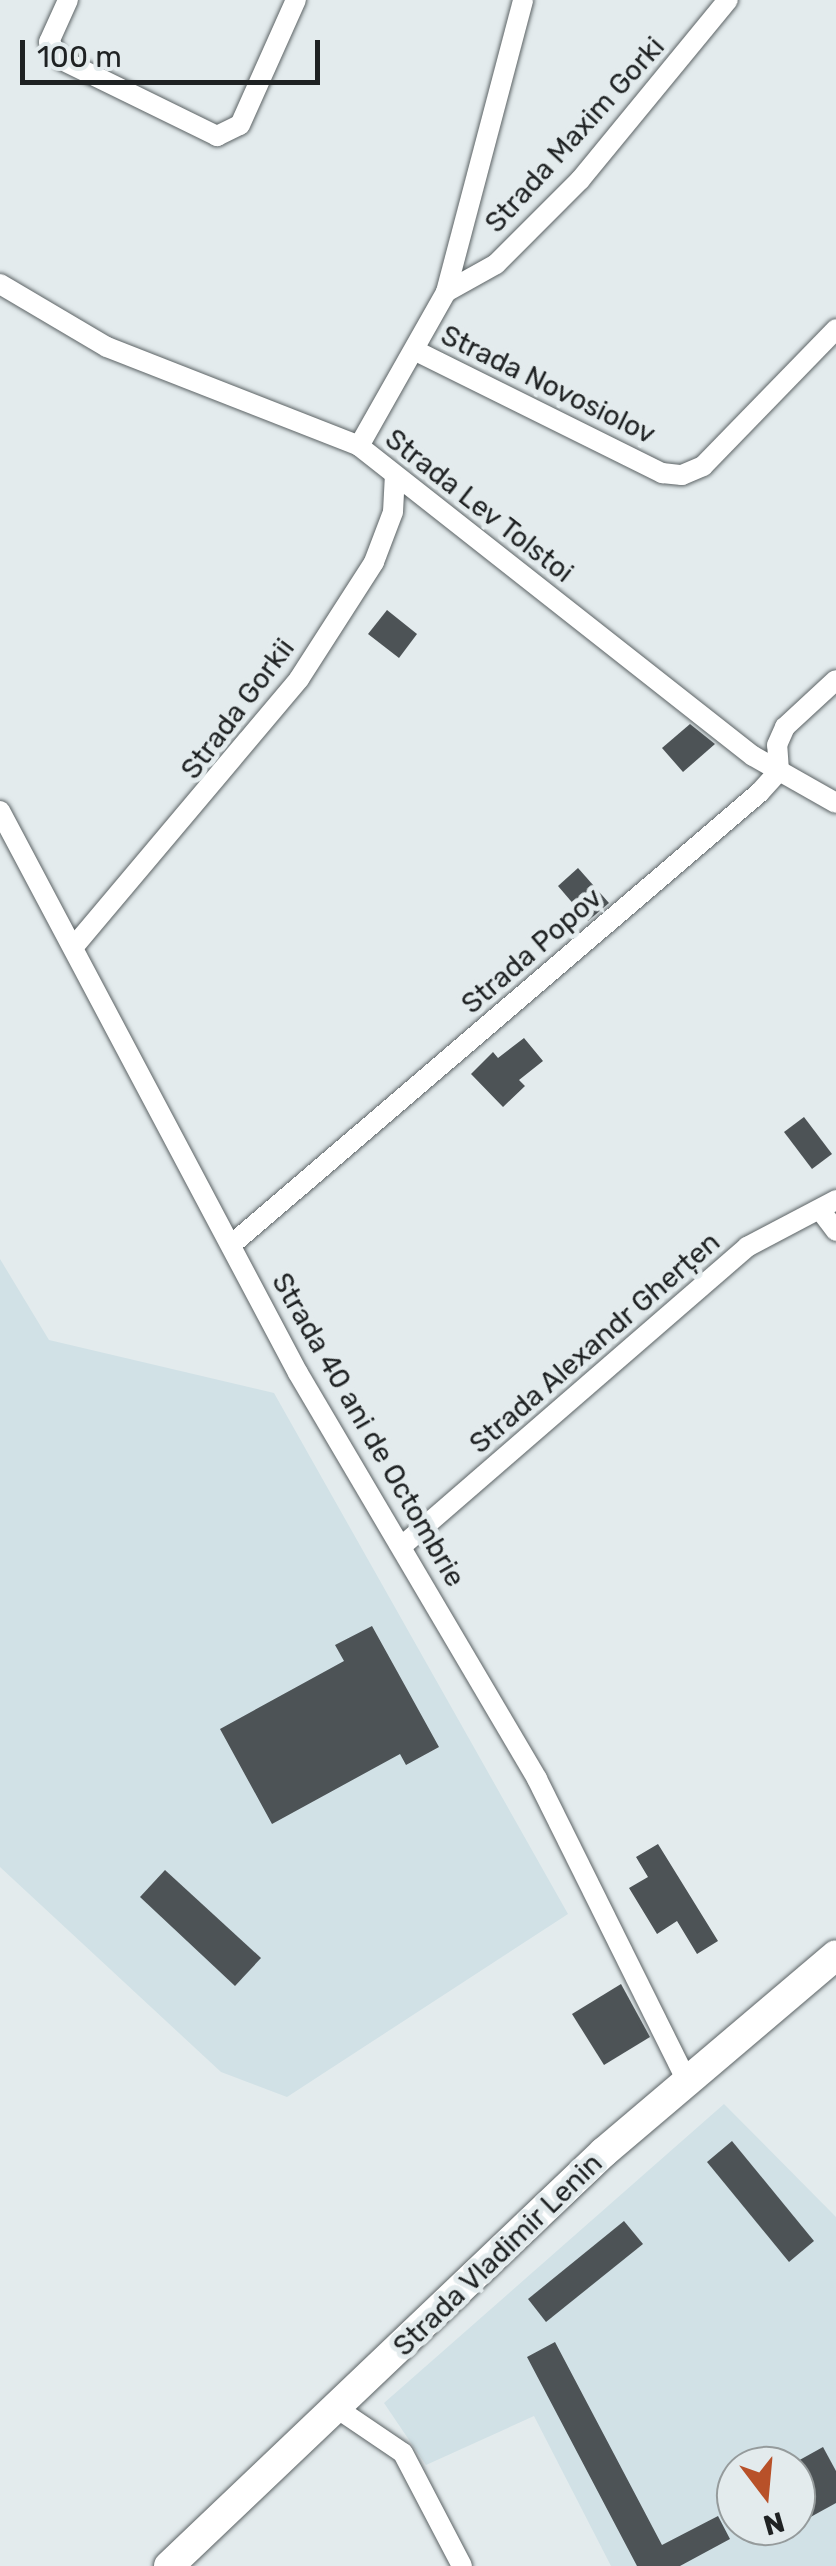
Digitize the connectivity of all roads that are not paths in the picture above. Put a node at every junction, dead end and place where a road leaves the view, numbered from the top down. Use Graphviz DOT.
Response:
graph roads {
  1 [pos="68,0"];
  2 [pos="296,0"];
  3 [pos="523,0"];
  4 [pos="728,0"];
  5 [pos="0,284"];
  6 [pos="446,292"];
  7 [pos="836,329"];
  8 [pos="414,350"];
  9 [pos="359,446"];
  10 [pos="395,479"];
  11 [pos="836,680"];
  12 [pos="780,772"];
  13 [pos="836,803"];
  14 [pos="0,811"];
  15 [pos="76,944"];
  16 [pos="828,1206"];
  17 [pos="836,1230"];
  18 [pos="231,1245"];
  19 [pos="402,1546"];
  20 [pos="836,1955"];
  21 [pos="686,2078"];
  22 [pos="338,2410"];
  23 [pos="168,2566"];
  24 [pos="462,2566"];
  1 -- 2 [label="street"];
  3 -- 6 [label="street"];
  4 -- 6 [label="street, Strada Maxim Gorki"];
  5 -- 9 [label="street, Strada Lev Tolstoi"];
  6 -- 8 [label="street"];
  7 -- 8 [label="street, Strada Novosiolov"];
  8 -- 9 [label="street"];
  9 -- 10 [label="street, Strada Lev Tolstoi"];
  10 -- 12 [label="street, Strada Lev Tolstoi"];
  10 -- 15 [label="street, Strada Gorkii"];
  11 -- 12 [label="street"];
  12 -- 13 [label="street, Strada Lev Tolstoi"];
  12 -- 18 [label="street, Strada Popov"];
  14 -- 15 [label="street, Strada 40 ani de Octombrie"];
  15 -- 18 [label="street, Strada 40 ani de Octombrie"];
  16 -- 17 [label="street"];
  16 -- 19 [label="street, Strada Alexandr Gherțen"];
  18 -- 19 [label="street, Strada 40 ani de Octombrie"];
  19 -- 21 [label="street, Strada 40 ani de Octombrie"];
  20 -- 21 [label="main road, Strada Vladimir Lenin"];
  21 -- 22 [label="main road, Strada Vladimir Lenin"];
  22 -- 23 [label="main road, Strada Vladimir Lenin"];
  22 -- 24 [label="street"];
}
